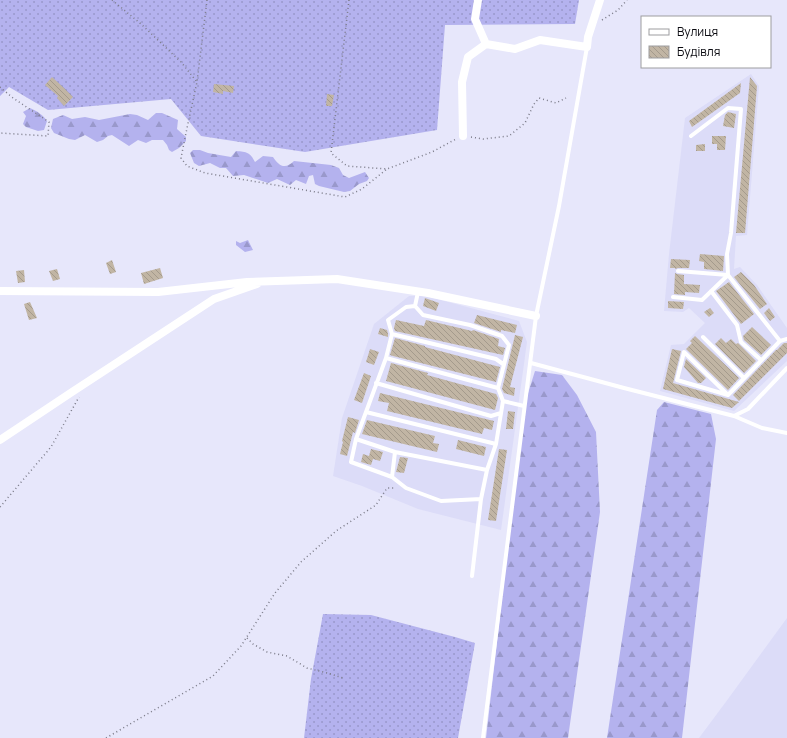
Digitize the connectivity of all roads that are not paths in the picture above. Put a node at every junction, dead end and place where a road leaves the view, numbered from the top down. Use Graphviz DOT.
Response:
graph roads {
  1 [pos="478,0"];
  2 [pos="600,0"];
  3 [pos="486,44"];
  4 [pos="587,47"];
  5 [pos="463,136"];
  6 [pos="691,136"];
  7 [pos="678,271"];
  8 [pos="728,275"];
  9 [pos="264,282"];
  10 [pos="0,291"];
  11 [pos="711,291"];
  12 [pos="418,292"];
  13 [pos="673,297"];
  14 [pos="415,306"];
  15 [pos="536,316"];
  16 [pos="392,334"];
  17 [pos="703,337"];
  18 [pos="787,339"];
  19 [pos="780,341"];
  20 [pos="386,358"];
  21 [pos="761,360"];
  22 [pos="531,363"];
  23 [pos="503,364"];
  24 [pos="787,368"];
  25 [pos="744,378"];
  26 [pos="376,383"];
  27 [pos="498,388"];
  28 [pos="728,395"];
  29 [pos="503,401"];
  30 [pos="524,406"];
  31 [pos="366,412"];
  32 [pos="501,413"];
  33 [pos="734,416"];
  34 [pos="787,433"];
  35 [pos="356,439"];
  36 [pos="0,440"];
  37 [pos="496,444"];
  38 [pos="395,452"];
  39 [pos="487,470"];
  40 [pos="392,476"];
  41 [pos="481,499"];
  42 [pos="472,576"];
  43 [pos="483,738"];
  1 -- 3 [label="street"];
  2 -- 4 [label="street"];
  3 -- 4 [label="street"];
  3 -- 5 [label="street"];
  4 -- 15 [label="lane"];
  6 -- 8 [label="lane"];
  7 -- 8 [label="lane"];
  8 -- 11 [label="lane"];
  8 -- 19 [label="lane"];
  9 -- 10 [label="street"];
  9 -- 12 [label="street"];
  9 -- 36 [label="street"];
  11 -- 13 [label="lane"];
  11 -- 21 [label="lane"];
  12 -- 14 [label="lane"];
  12 -- 15 [label="street"];
  14 -- 16 [label="lane"];
  14 -- 23 [label="lane"];
  15 -- 22 [label="lane"];
  16 -- 20 [label="lane"];
  16 -- 23 [label="lane"];
  17 -- 25 [label="lane"];
  18 -- 19 [label="lane"];
  19 -- 21 [label="lane"];
  20 -- 26 [label="lane"];
  20 -- 27 [label="lane"];
  21 -- 25 [label="lane"];
  22 -- 30 [label="lane"];
  22 -- 33 [label="lane"];
  23 -- 27 [label="lane"];
  24 -- 33 [label="lane"];
  25 -- 28 [label="lane"];
  26 -- 31 [label="lane"];
  26 -- 32 [label="lane"];
  27 -- 29 [label="lane"];
  28 -- 28 [label="lane"];
  29 -- 30 [label="lane"];
  29 -- 32 [label="lane"];
  30 -- 43 [label="lane"];
  31 -- 35 [label="lane"];
  31 -- 37 [label="lane"];
  32 -- 37 [label="lane"];
  33 -- 34 [label="lane"];
  35 -- 38 [label="lane"];
  35 -- 40 [label="lane"];
  37 -- 39 [label="lane"];
  38 -- 39 [label="lane"];
  38 -- 40 [label="lane"];
  39 -- 41 [label="lane"];
  40 -- 41 [label="lane"];
  41 -- 42 [label="lane"];
}
